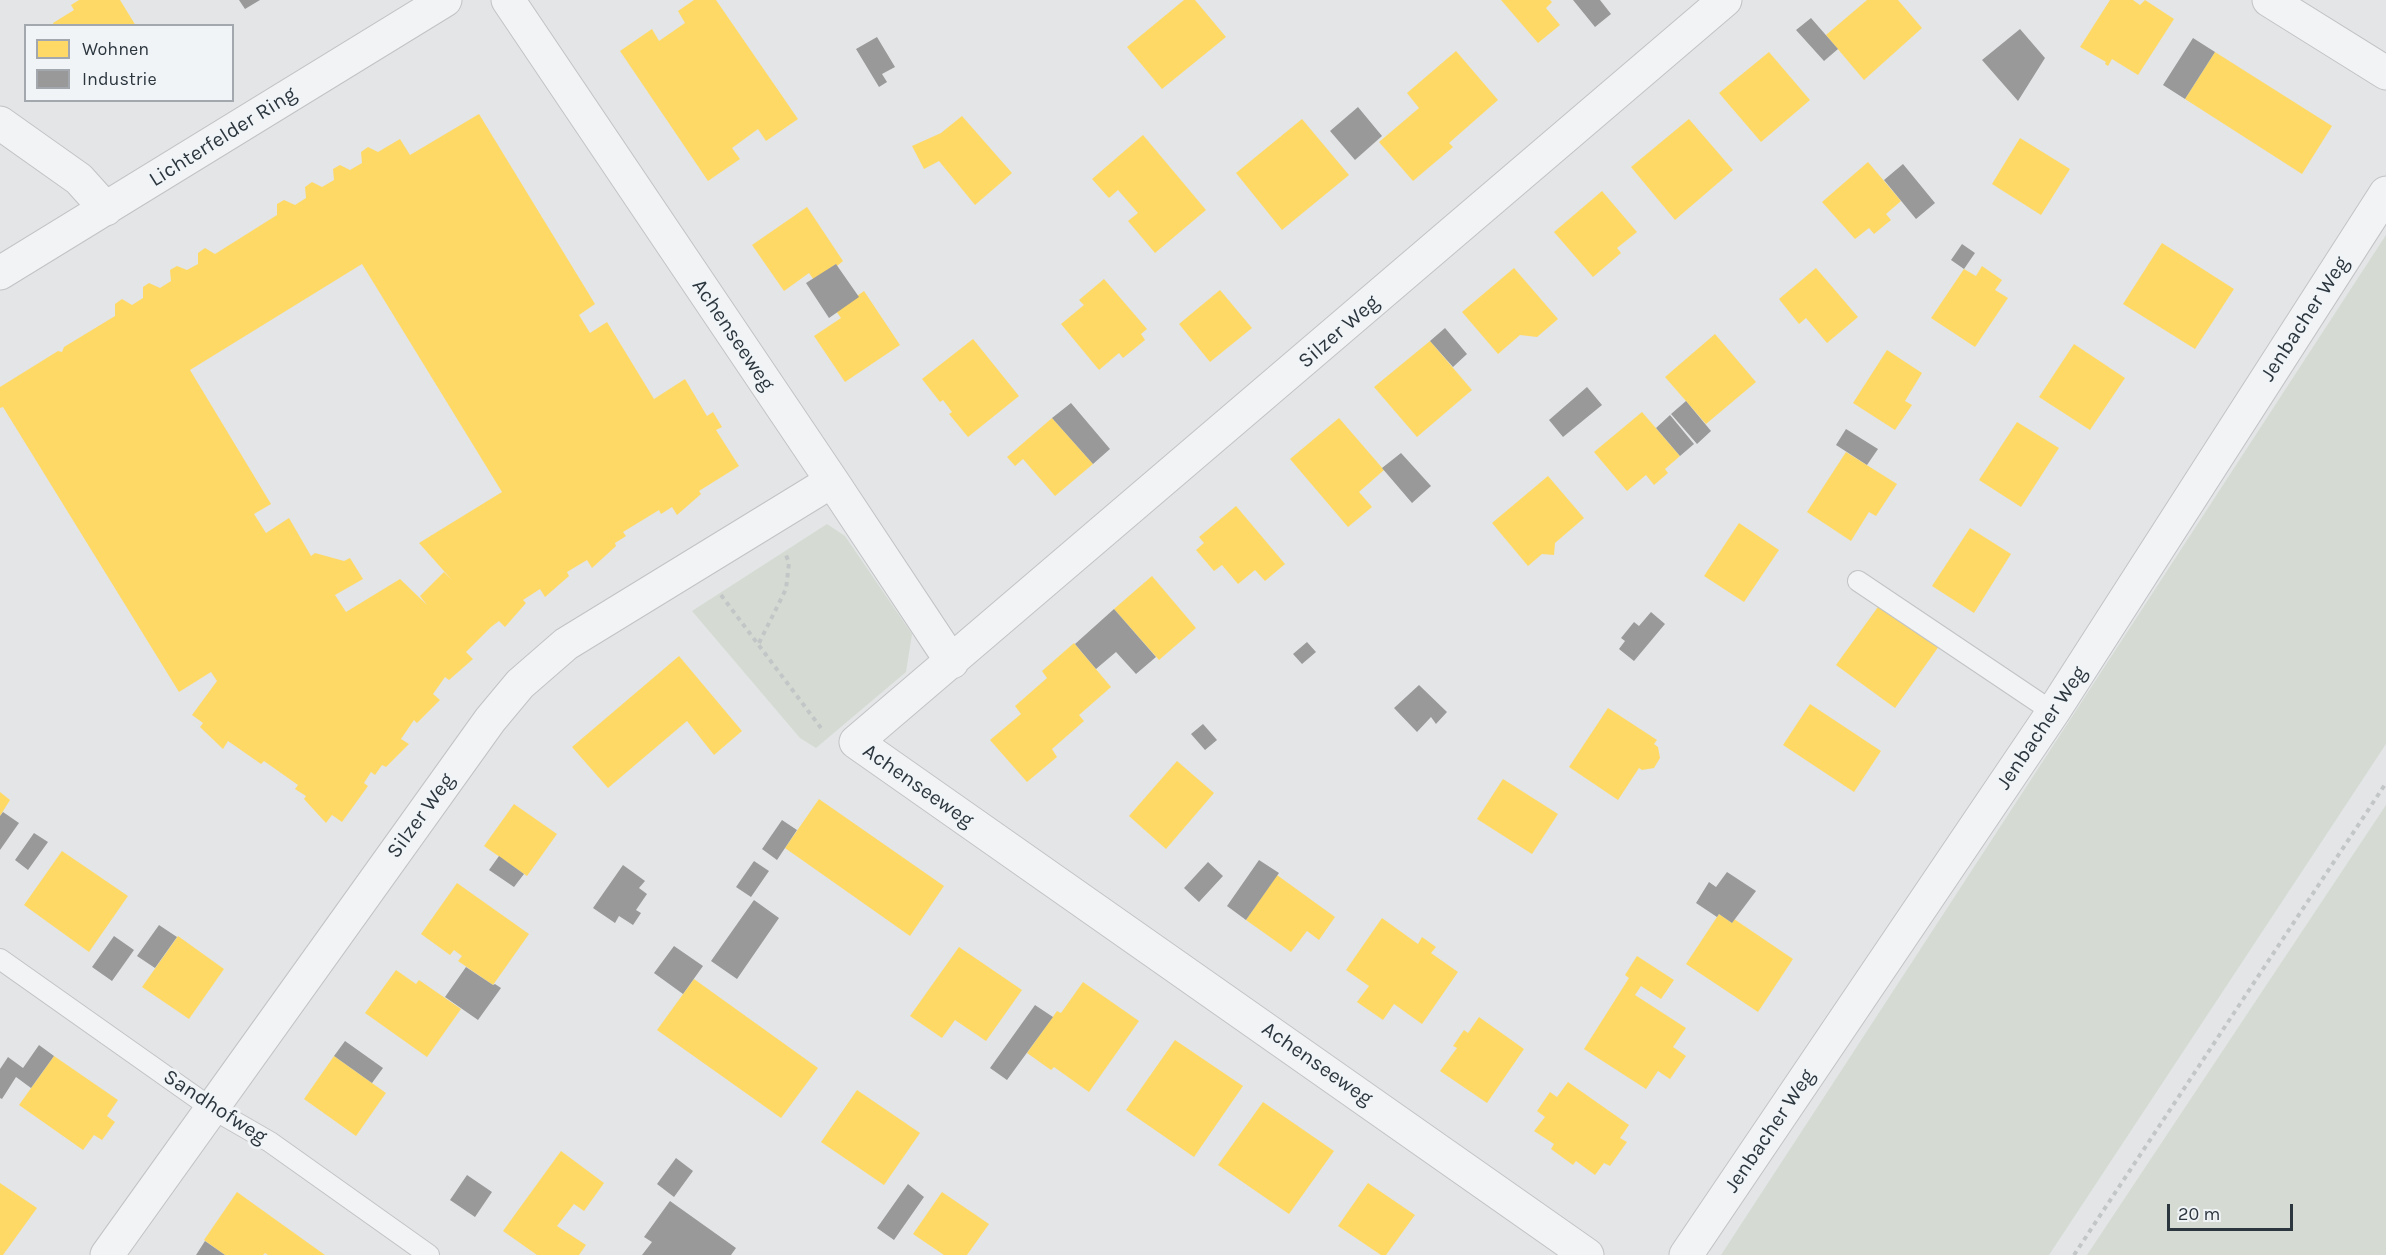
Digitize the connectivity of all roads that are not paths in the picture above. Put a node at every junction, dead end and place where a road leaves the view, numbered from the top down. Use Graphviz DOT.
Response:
graph roads {
  1 [pos="445,0"];
  2 [pos="508,0"];
  3 [pos="1725,0"];
  4 [pos="2269,0"];
  5 [pos="2386,73"];
  6 [pos="0,123"];
  7 [pos="2386,193"];
  8 [pos="105,209"];
  9 [pos="0,273"];
  10 [pos="832,481"];
  11 [pos="1858,580"];
  12 [pos="952,662"];
  13 [pos="2053,712"];
  14 [pos="0,959"];
  15 [pos="211,1107"];
  16 [pos="107,1255"];
  17 [pos="429,1255"];
  18 [pos="1587,1255"];
  19 [pos="1686,1255"];
  1 -- 8 [label="street, Lichterfelder Ring"];
  2 -- 10 [label="street, Achenseeweg"];
  3 -- 12 [label="street, Silzer Weg"];
  4 -- 5 [label="street"];
  6 -- 8 [label="street"];
  7 -- 13 [label="street, Jenbacher Weg"];
  8 -- 9 [label="street, Lichterfelder Ring"];
  10 -- 12 [label="street, Achenseeweg"];
  10 -- 15 [label="street, Silzer Weg"];
  11 -- 13 [label="lane"];
  12 -- 18 [label="street, Achenseeweg"];
  13 -- 19 [label="street, Jenbacher Weg"];
  14 -- 15 [label="lane, Sandhofweg"];
  15 -- 16 [label="street, Silzer Weg"];
  15 -- 17 [label="lane, Sandhofweg"];
}
